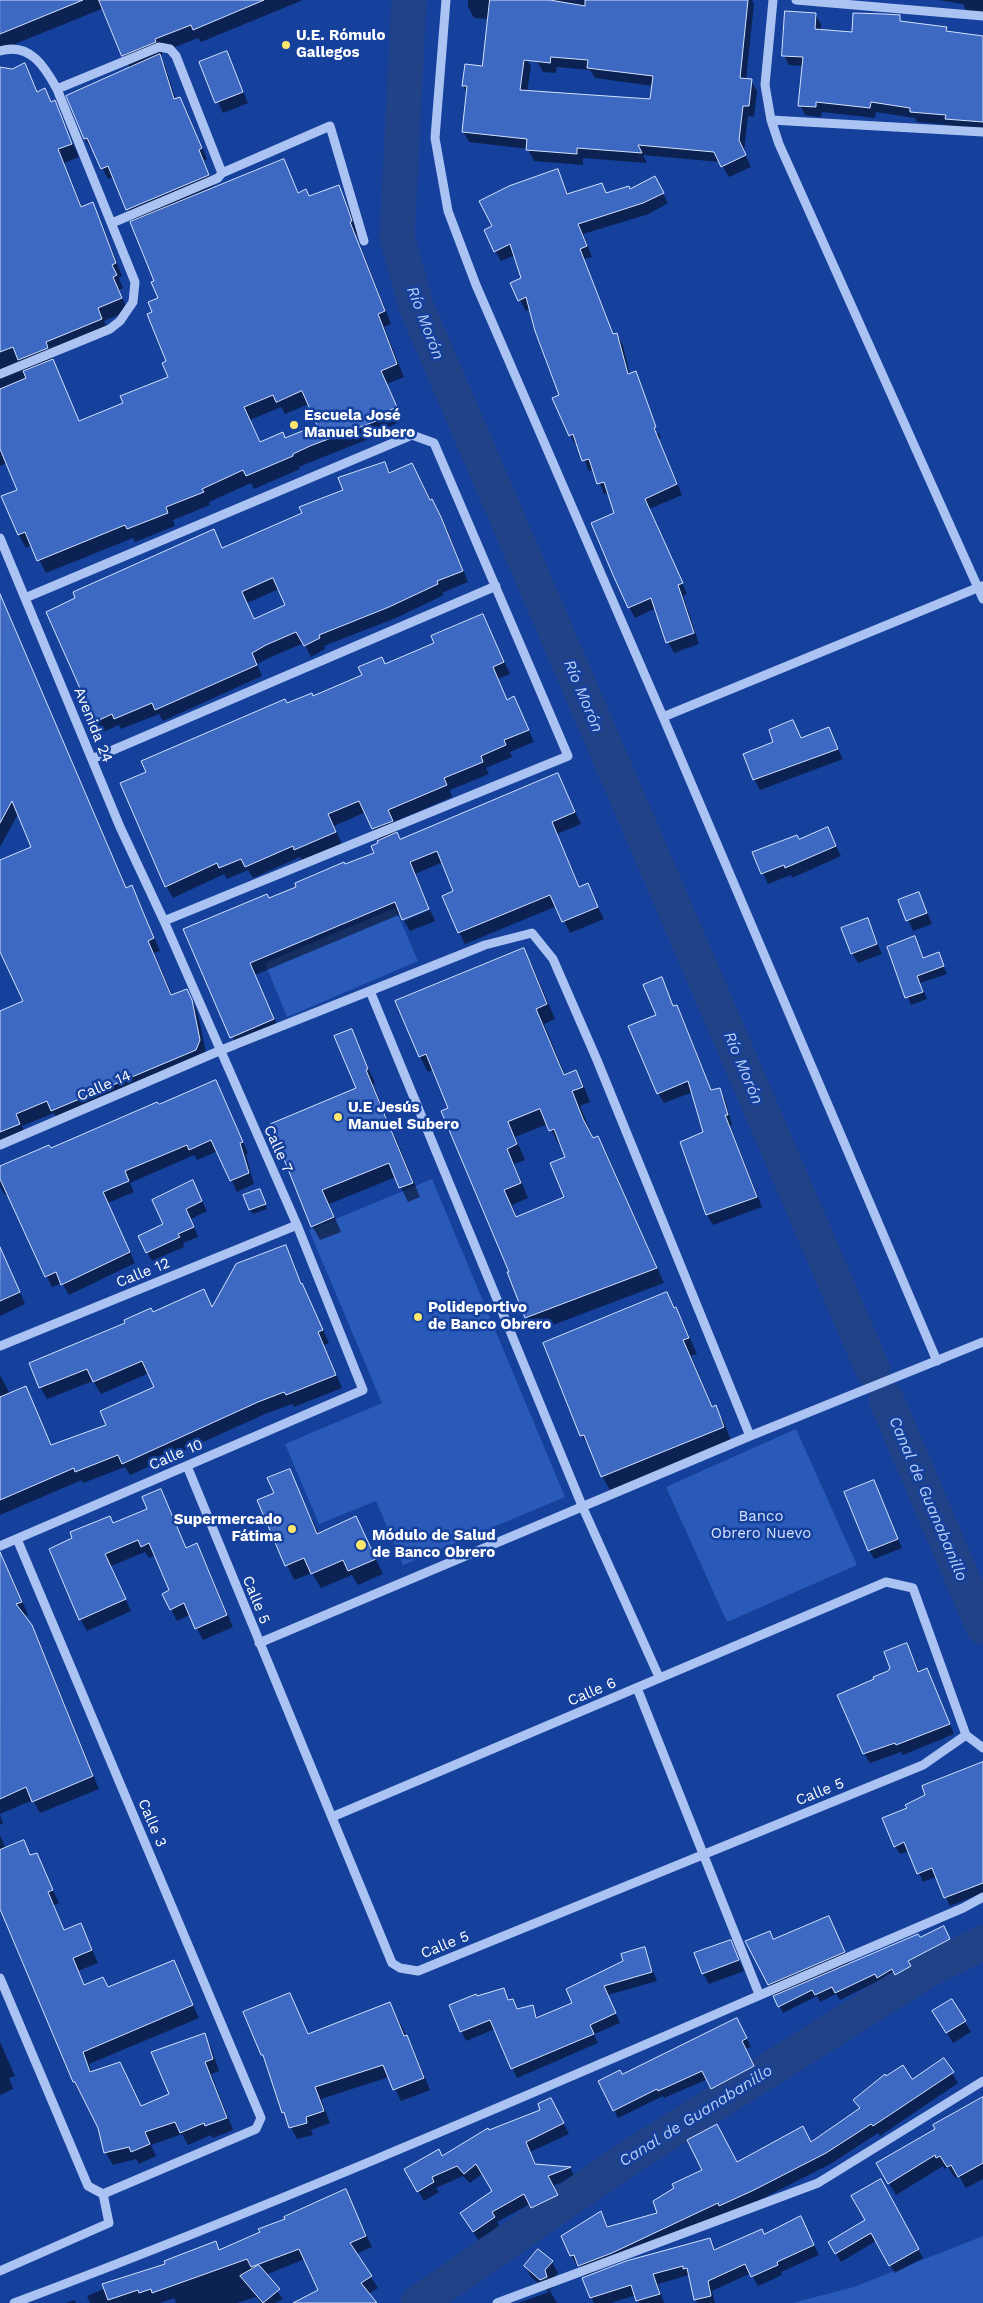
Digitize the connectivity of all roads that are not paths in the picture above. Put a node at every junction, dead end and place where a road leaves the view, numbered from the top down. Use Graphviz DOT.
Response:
graph roads {
  1 [pos="446,0"];
  2 [pos="773,0"];
  3 [pos="796,0"];
  4 [pos="983,16"];
  5 [pos="0,51"];
  6 [pos="57,89"];
  7 [pos="771,120"];
  8 [pos="983,132"];
  9 [pos="222,173"];
  10 [pos="112,223"];
  11 [pos="364,241"];
  12 [pos="0,374"];
  13 [pos="0,538"];
  14 [pos="496,586"];
  15 [pos="981,586"];
  16 [pos="26,598"];
  17 [pos="983,599"];
  18 [pos="663,717"];
  19 [pos="92,759"];
  20 [pos="164,921"];
  21 [pos="370,991"];
  22 [pos="219,1051"];
  23 [pos="0,1145"];
  24 [pos="297,1225"];
  25 [pos="983,1342"];
  26 [pos="0,1346"];
  27 [pos="937,1361"];
  28 [pos="363,1390"];
  29 [pos="750,1436"];
  30 [pos="187,1466"];
  31 [pos="584,1508"];
  32 [pos="17,1538"];
  33 [pos="0,1546"];
  34 [pos="259,1643"];
  35 [pos="659,1677"];
  36 [pos="637,1688"];
  37 [pos="966,1735"];
  38 [pos="983,1748"];
  39 [pos="332,1816"];
  40 [pos="703,1855"];
  41 [pos="983,1897"];
  42 [pos="0,1978"];
  43 [pos="760,1994"];
  44 [pos="983,2081"];
  45 [pos="103,2194"];
  46 [pos="0,2271"];
  47 [pos="14,2303"];
  48 [pos="497,2303"];
  1 -- 18 [label="street"];
  2 -- 7 [label="street"];
  3 -- 4 [label="street"];
  5 -- 6 [label="street"];
  6 -- 9 [label="street"];
  6 -- 10 [label="street"];
  7 -- 8 [label="street"];
  7 -- 15 [label="street"];
  9 -- 10 [label="street"];
  9 -- 11 [label="street"];
  10 -- 12 [label="street"];
  13 -- 16 [label="street, Avenida 24"];
  14 -- 16 [label="street"];
  14 -- 19 [label="street"];
  14 -- 20 [label="street"];
  15 -- 17 [label="street"];
  15 -- 18 [label="street"];
  16 -- 19 [label="street, Avenida 24"];
  18 -- 27 [label="street"];
  19 -- 20 [label="street, Avenida 24"];
  20 -- 22 [label="street, Calle 7"];
  21 -- 22 [label="street, Calle 14"];
  21 -- 29 [label="street, Calle 14"];
  21 -- 31 [label="street"];
  22 -- 23 [label="street, Calle 14"];
  22 -- 24 [label="street, Calle 7"];
  24 -- 26 [label="street, Calle 12"];
  24 -- 28 [label="street, Calle 7"];
  25 -- 27 [label="street"];
  27 -- 29 [label="street"];
  28 -- 30 [label="street, Calle 10"];
  29 -- 31 [label="street"];
  30 -- 32 [label="street, Calle 10"];
  30 -- 34 [label="street, Calle 5"];
  31 -- 34 [label="street"];
  31 -- 35 [label="street"];
  32 -- 33 [label="street, Calle 10"];
  32 -- 45 [label="street, Calle 3"];
  34 -- 39 [label="street, Calle 5"];
  35 -- 36 [label="street, Calle 6"];
  35 -- 37 [label="street, Calle 6"];
  36 -- 39 [label="street, Calle 6"];
  36 -- 40 [label="street"];
  37 -- 38 [label="street"];
  37 -- 40 [label="street, Calle 5"];
  39 -- 40 [label="street, Calle 5"];
  40 -- 43 [label="street"];
  41 -- 43 [label="street"];
  42 -- 45 [label="street"];
  43 -- 47 [label="street"];
  44 -- 48 [label="street"];
  45 -- 46 [label="street"];
}
